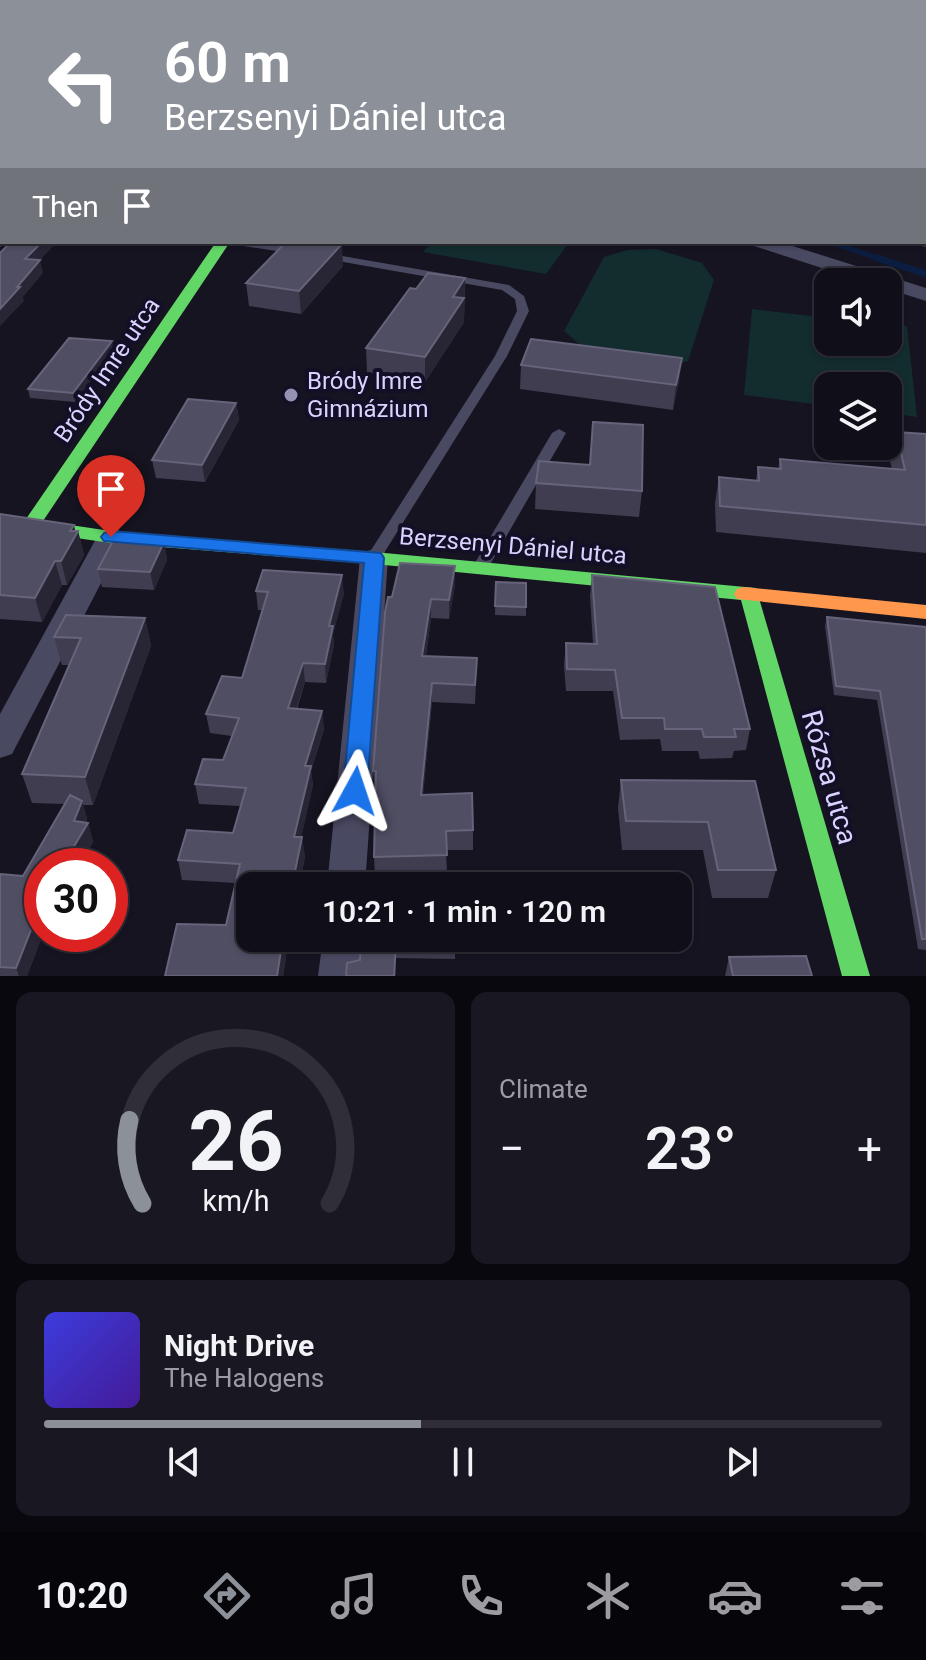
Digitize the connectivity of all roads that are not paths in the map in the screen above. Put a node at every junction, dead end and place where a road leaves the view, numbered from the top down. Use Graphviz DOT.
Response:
graph roads {
  1 [pos="222,244"];
  2 [pos="249,244"];
  3 [pos="767,244"];
  4 [pos="926,295"];
  5 [pos="559,433"];
  6 [pos="0,521"];
  7 [pos="32,524"];
  8 [pos="111,537"];
  9 [pos="374,558"];
  10 [pos="480,568"];
  11 [pos="749,593"];
  12 [pos="926,612"];
  13 [pos="0,745"];
  14 [pos="347,872"];
  15 [pos="341,952"];
  16 [pos="338,976"];
  17 [pos="856,976"];
  1 -- 7 [label="street, Bródy Imre utca"];
  2 -- 9 [label="lane"];
  3 -- 4 [label="street"];
  5 -- 10 [label="lane"];
  6 -- 7 [label="street, Berzsenyi Dániel utca"];
  7 -- 8 [label="street, Berzsenyi Dániel utca"];
  8 -- 9 [label="street, Berzsenyi Dániel utca"];
  8 -- 13 [label="street"];
  9 -- 10 [label="street, Berzsenyi Dániel utca"];
  9 -- 14 [label="street"];
  10 -- 11 [label="street, Berzsenyi Dániel utca"];
  11 -- 12 [label="street, Berzsenyi Dániel utca"];
  11 -- 17 [label="street, Rózsa utca"];
  15 -- 16 [label="street"];
}
